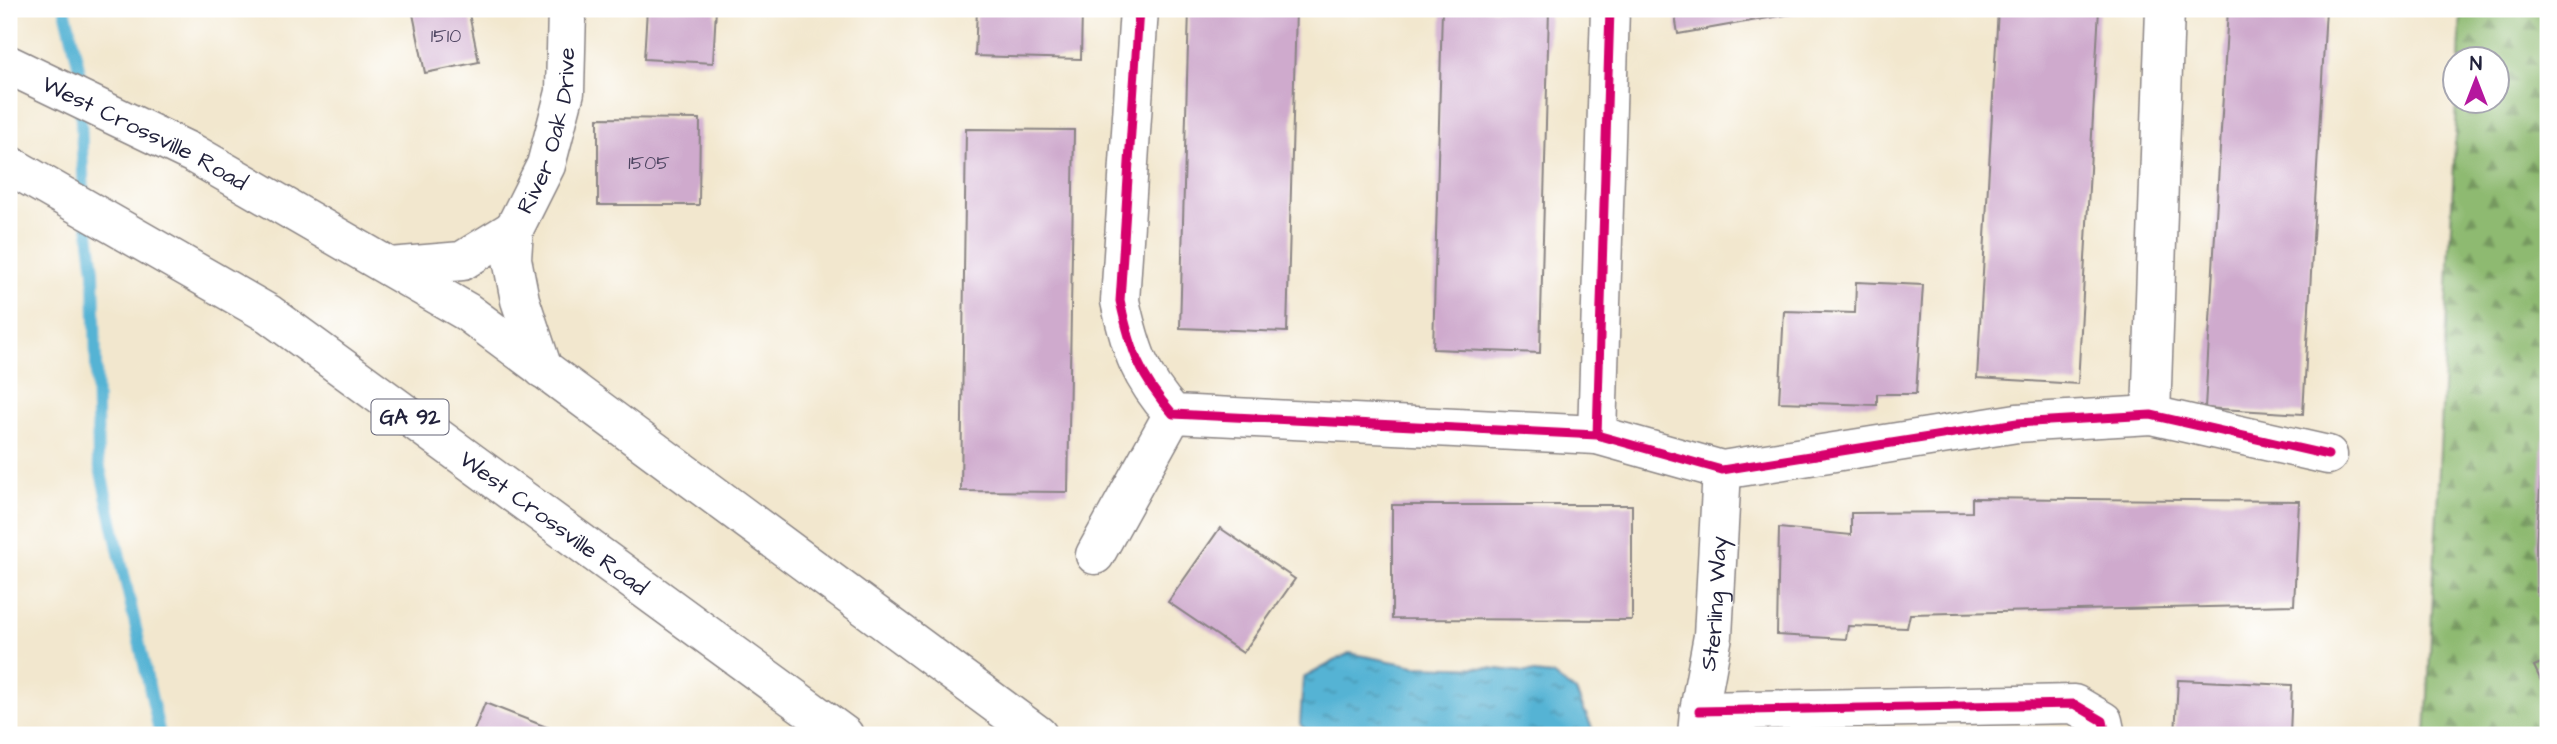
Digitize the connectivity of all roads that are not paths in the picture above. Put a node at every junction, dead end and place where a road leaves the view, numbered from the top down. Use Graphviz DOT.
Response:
graph roads {
  1 [pos="567,9"];
  2 [pos="1139,9"];
  3 [pos="1610,9"];
  4 [pos="2165,9"];
  5 [pos="9,65"];
  6 [pos="9,165"];
  7 [pos="514,229"];
  8 [pos="390,267"];
  9 [pos="543,369"];
  10 [pos="1173,414"];
  11 [pos="2151,415"];
  12 [pos="1597,435"];
  13 [pos="2328,455"];
  14 [pos="1722,470"];
  15 [pos="1096,555"];
  16 [pos="1698,723"];
  17 [pos="844,735"];
  18 [pos="1038,735"];
  19 [pos="2106,735"];
  1 -- 7 [label="street, River Oak Drive"];
  2 -- 10 [label="street"];
  3 -- 12 [label="street"];
  4 -- 11 [label="street"];
  5 -- 8 [label="street, West Crossville Road"];
  6 -- 17 [label="street, West Crossville Road / GA 92"];
  7 -- 8 [label="street"];
  7 -- 9 [label="street, River Oak Drive"];
  8 -- 9 [label="street, West Crossville Road"];
  9 -- 18 [label="street, West Crossville Road"];
  10 -- 12 [label="street"];
  10 -- 15 [label="street"];
  11 -- 13 [label="street"];
  11 -- 14 [label="street"];
  12 -- 14 [label="street"];
  14 -- 16 [label="street, Sterling Way"];
  16 -- 19 [label="street"];
}
